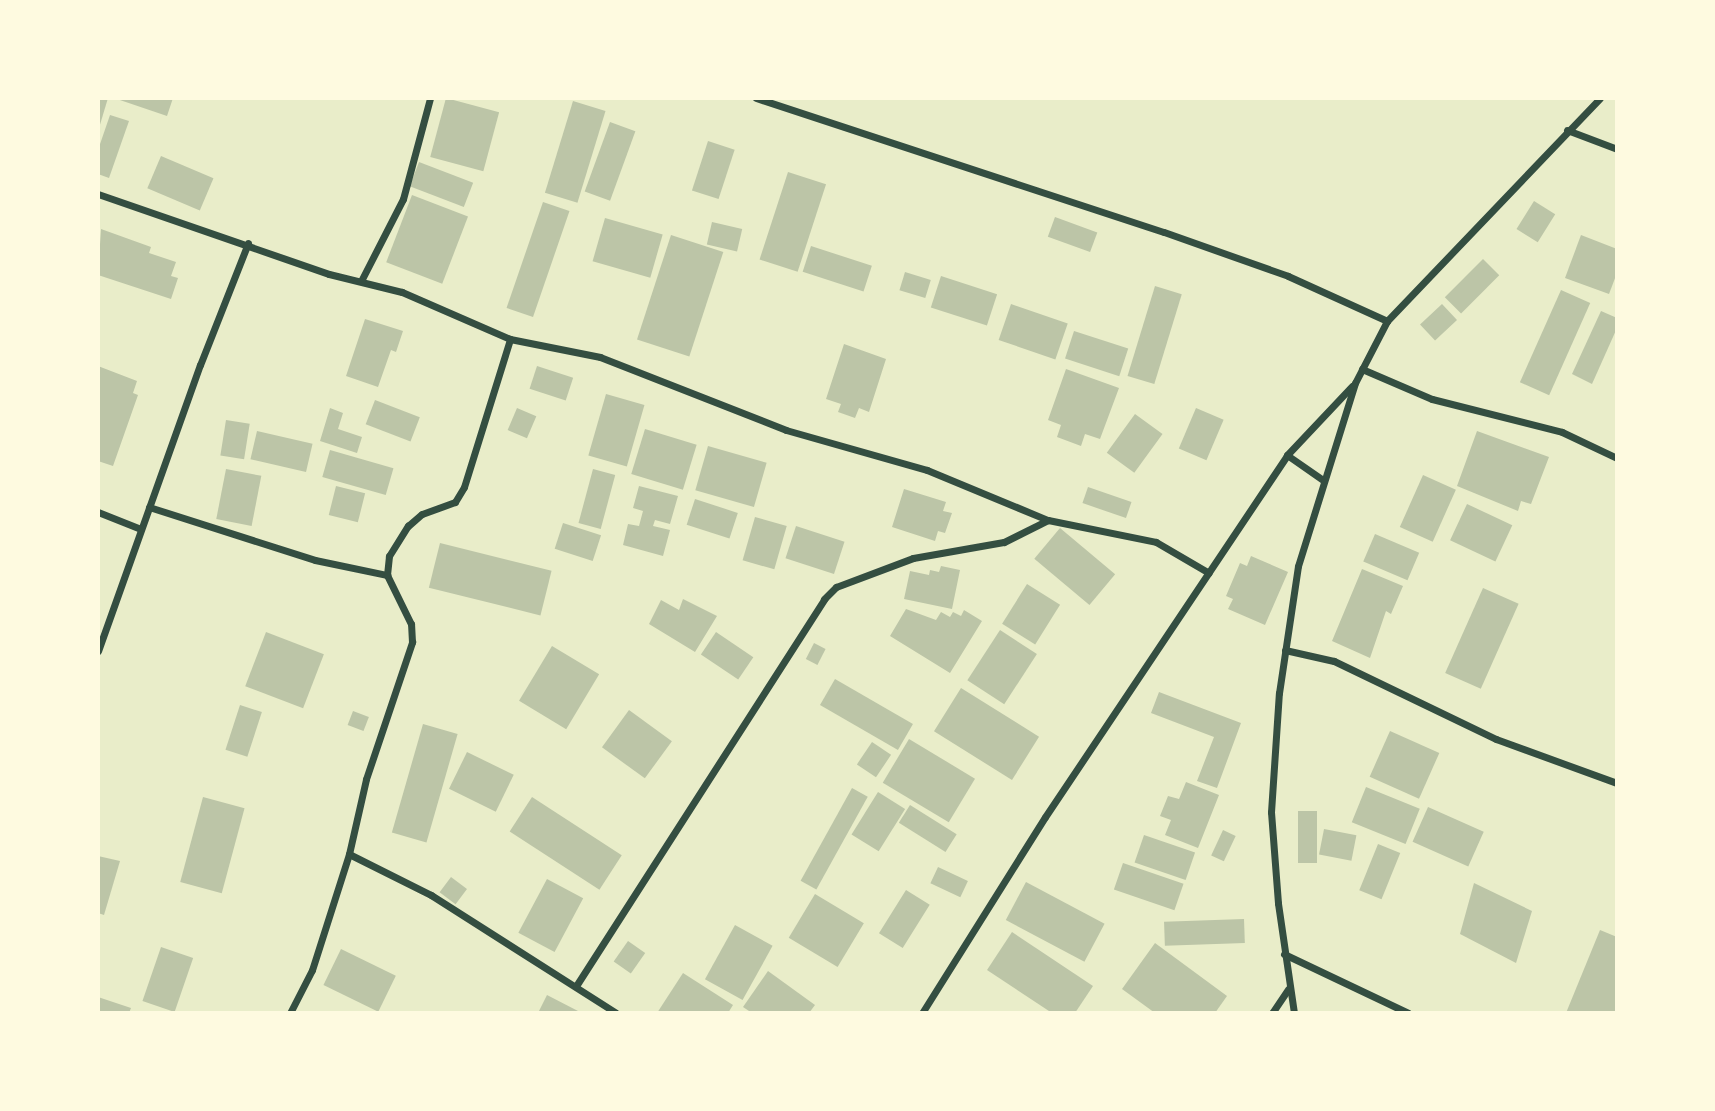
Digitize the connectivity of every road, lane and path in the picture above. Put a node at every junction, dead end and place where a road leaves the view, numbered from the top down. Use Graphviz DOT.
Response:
graph roads {
  1 [pos="755,98"];
  2 [pos="1600,98"];
  3 [pos="428,100"];
  4 [pos="1567,131"];
  5 [pos="1617,149"];
  6 [pos="98,194"];
  7 [pos="248,243"];
  8 [pos="361,281"];
  9 [pos="1387,321"];
  10 [pos="510,339"];
  11 [pos="1362,369"];
  12 [pos="1355,383"];
  13 [pos="1287,454"];
  14 [pos="1617,458"];
  15 [pos="1323,480"];
  16 [pos="149,507"];
  17 [pos="98,512"];
  18 [pos="1048,520"];
  19 [pos="141,529"];
  20 [pos="1209,573"];
  21 [pos="387,575"];
  22 [pos="1285,650"];
  23 [pos="98,651"];
  24 [pos="1617,783"];
  25 [pos="349,855"];
  26 [pos="1284,954"];
  27 [pos="576,986"];
  28 [pos="1288,989"];
  29 [pos="290,1013"];
  30 [pos="616,1013"];
  31 [pos="922,1013"];
  32 [pos="1272,1013"];
  33 [pos="1294,1013"];
  34 [pos="1408,1013"];
  1 -- 9 [label="street"];
  2 -- 4 [label="street"];
  3 -- 8 [label="street"];
  4 -- 5 [label="street"];
  4 -- 9 [label="street"];
  6 -- 7 [label="street"];
  7 -- 8 [label="street"];
  7 -- 16 [label="street"];
  8 -- 10 [label="street"];
  9 -- 11 [label="street"];
  10 -- 18 [label="street"];
  10 -- 21 [label="street"];
  11 -- 12 [label="street"];
  11 -- 14 [label="street"];
  12 -- 13 [label="street"];
  12 -- 15 [label="street"];
  13 -- 15 [label="street"];
  13 -- 20 [label="street"];
  15 -- 22 [label="street"];
  16 -- 19 [label="street"];
  16 -- 21 [label="street"];
  17 -- 19 [label="street"];
  18 -- 20 [label="street"];
  18 -- 27 [label="street"];
  19 -- 23 [label="street"];
  20 -- 31 [label="street"];
  21 -- 25 [label="street"];
  22 -- 24 [label="street"];
  22 -- 26 [label="street"];
  25 -- 27 [label="street"];
  25 -- 29 [label="street"];
  26 -- 28 [label="street"];
  26 -- 34 [label="street"];
  27 -- 30 [label="street"];
  28 -- 32 [label="street"];
  28 -- 33 [label="street"];
}
